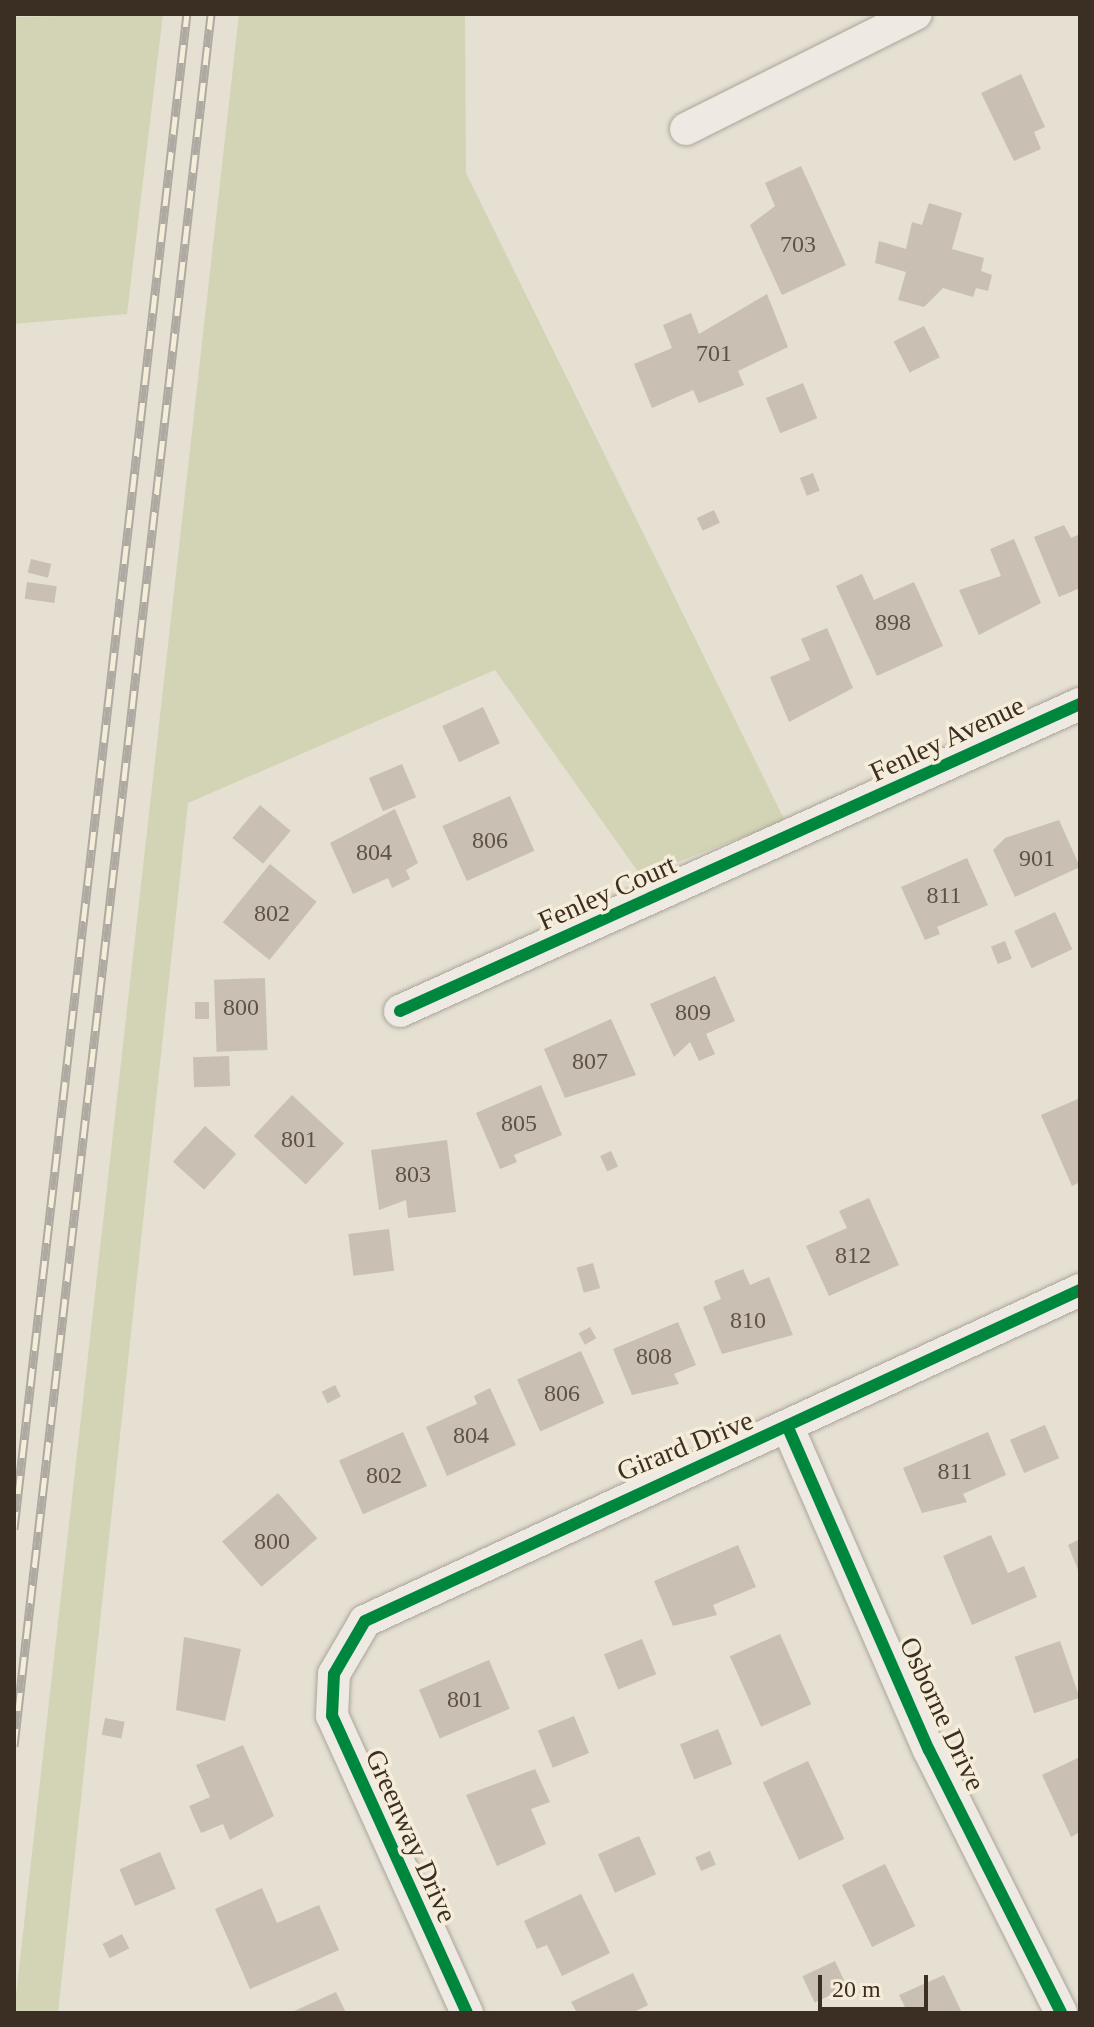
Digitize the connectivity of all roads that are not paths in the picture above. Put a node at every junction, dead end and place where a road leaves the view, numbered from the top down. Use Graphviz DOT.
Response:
graph roads {
  1 [pos="916,14"];
  2 [pos="686,129"];
  3 [pos="1080,704"];
  4 [pos="833,818"];
  5 [pos="400,1011"];
  6 [pos="1080,1290"];
  7 [pos="789,1430"];
  8 [pos="334,1674"];
  9 [pos="467,2013"];
  10 [pos="1061,2013"];
  1 -- 2 [label="street"];
  3 -- 4 [label="street, Fenley Avenue"];
  4 -- 5 [label="street, Fenley Court"];
  6 -- 7 [label="street, Girard Drive"];
  7 -- 8 [label="street, Girard Drive"];
  7 -- 10 [label="street, Osborne Drive"];
  8 -- 9 [label="street, Greenway Drive"];
}
